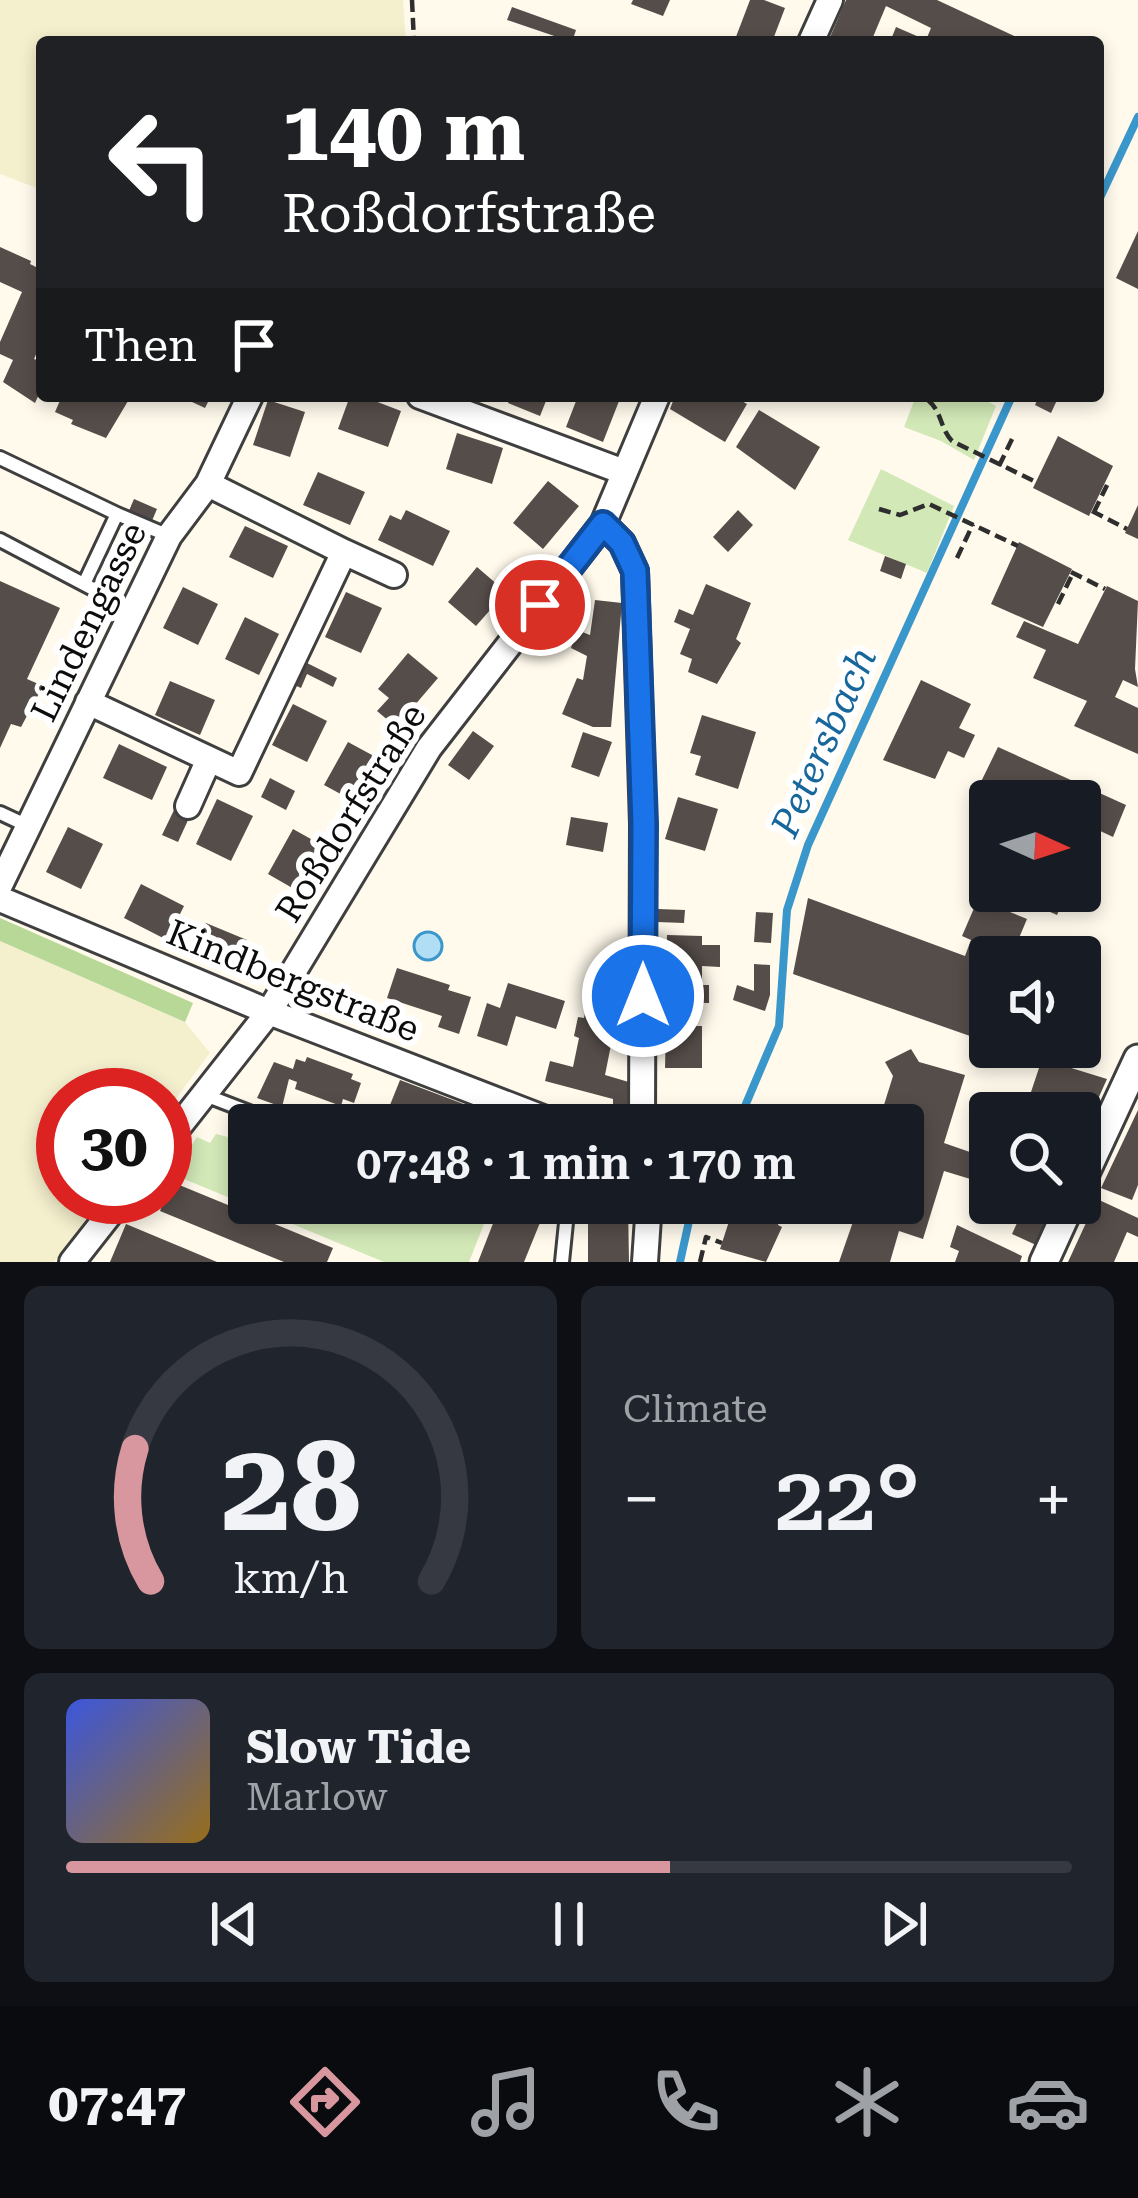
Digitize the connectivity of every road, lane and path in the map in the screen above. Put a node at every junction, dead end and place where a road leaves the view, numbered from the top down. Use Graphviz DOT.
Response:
graph roads {
  1 [pos="412,0"];
  2 [pos="830,0"];
  3 [pos="414,36"];
  4 [pos="814,36"];
  5 [pos="247,402"];
  6 [pos="436,402"];
  7 [pos="654,402"];
  8 [pos="930,402"];
  9 [pos="1014,435"];
  10 [pos="0,458"];
  11 [pos="996,465"];
  12 [pos="624,472"];
  13 [pos="1109,481"];
  14 [pos="1036,482"];
  15 [pos="208,484"];
  16 [pos="879,509"];
  17 [pos="117,514"];
  18 [pos="603,524"];
  19 [pos="973,524"];
  20 [pos="1126,530"];
  21 [pos="169,536"];
  22 [pos="0,540"];
  23 [pos="1018,546"];
  24 [pos="344,552"];
  25 [pos="957,558"];
  26 [pos="394,575"];
  27 [pos="84,584"];
  28 [pos="1105,589"];
  29 [pos="1058,604"];
  30 [pos="133,610"];
  31 [pos="88,702"];
  32 [pos="209,759"];
  33 [pos="188,806"];
  34 [pos="0,813"];
  35 [pos="28,826"];
  36 [pos="0,885"];
  37 [pos="0,898"];
  38 [pos="269,1012"];
  39 [pos="1138,1059"];
  40 [pos="204,1095"];
  41 [pos="228,1104"];
  42 [pos="507,1104"];
  43 [pos="642,1104"];
  44 [pos="192,1110"];
  45 [pos="1101,1139"];
  46 [pos="102,1224"];
  47 [pos="566,1224"];
  48 [pos="648,1224"];
  49 [pos="1061,1224"];
  50 [pos="722,1243"];
  51 [pos="72,1262"];
  52 [pos="562,1262"];
  53 [pos="645,1262"];
  54 [pos="700,1262"];
  55 [pos="1044,1262"];
  1 -- 3 [label="path"];
  2 -- 4 [label="street"];
  5 -- 15 [label="street, Lindengasse"];
  6 -- 12 [label="street"];
  7 -- 12 [label="street, Roßdorfstraße"];
  8 -- 11 [label="path"];
  9 -- 11 [label="path"];
  10 -- 17 [label="lane"];
  11 -- 14 [label="path"];
  12 -- 18 [label="street, Roßdorfstraße"];
  13 -- 20 [label="path"];
  15 -- 21 [label="street, Lindengasse"];
  15 -- 24 [label="street"];
  16 -- 19 [label="path"];
  17 -- 21 [label="lane"];
  17 -- 27 [label="lane"];
  18 -- 38 [label="street, Roßdorfstraße"];
  18 -- 43 [label="street"];
  19 -- 23 [label="path"];
  19 -- 25 [label="path"];
  21 -- 30 [label="street, Lindengasse"];
  22 -- 27 [label="lane"];
  24 -- 26 [label="street"];
  24 -- 32 [label="street"];
  27 -- 30 [label="lane"];
  28 -- 29 [label="path"];
  30 -- 31 [label="street, Lindengasse"];
  31 -- 32 [label="street"];
  31 -- 35 [label="street, Lindengasse"];
  32 -- 33 [label="street"];
  34 -- 35 [label="lane"];
  35 -- 36 [label="street, Lindengasse"];
  37 -- 38 [label="street, Kindbergstraße"];
  38 -- 40 [label="street, Roßdorfstraße"];
  38 -- 42 [label="street, Kindbergstraße"];
  39 -- 45 [label="street"];
  40 -- 41 [label="lane"];
  40 -- 44 [label="street, Roßdorfstraße"];
  46 -- 51 [label="street"];
  47 -- 52 [label="lane"];
  48 -- 53 [label="street"];
  49 -- 55 [label="street"];
  50 -- 54 [label="path"];
}
